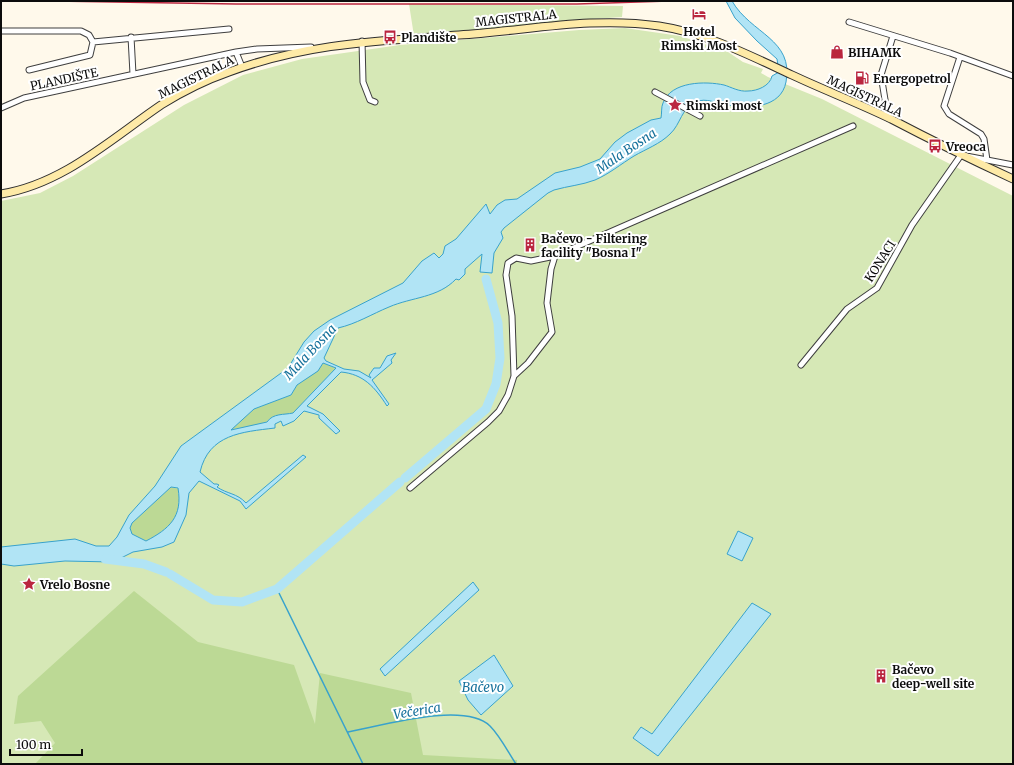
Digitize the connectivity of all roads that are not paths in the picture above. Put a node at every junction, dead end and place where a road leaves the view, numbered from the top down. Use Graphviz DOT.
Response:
graph roads {
  1 [pos="848,22"];
  2 [pos="229,29"];
  3 [pos="1,31"];
  4 [pos="893,36"];
  5 [pos="131,37"];
  6 [pos="362,41"];
  7 [pos="93,42"];
  8 [pos="323,47"];
  9 [pos="236,52"];
  10 [pos="960,57"];
  11 [pos="242,67"];
  12 [pos="29,70"];
  13 [pos="133,74"];
  14 [pos="1013,76"];
  15 [pos="655,92"];
  16 [pos="375,102"];
  17 [pos="1,108"];
  18 [pos="700,116"];
  19 [pos="888,118"];
  20 [pos="853,126"];
  21 [pos="961,155"];
  22 [pos="987,160"];
  23 [pos="1013,165"];
  24 [pos="1013,179"];
  25 [pos="1,194"];
  26 [pos="555,256"];
  27 [pos="801,365"];
  28 [pos="514,376"];
  29 [pos="410,488"];
  1 -- 4 [label="street"];
  2 -- 5 [label="street"];
  3 -- 7 [label="street"];
  4 -- 10 [label="street"];
  4 -- 19 [label="street"];
  5 -- 7 [label="street"];
  5 -- 13 [label="street"];
  6 -- 8 [label="main road, MAGISTRALA"];
  6 -- 16 [label="street"];
  6 -- 19 [label="main road, MAGISTRALA"];
  7 -- 12 [label="street"];
  8 -- 9 [label="street, PLANDIŠTE"];
  8 -- 11 [label="main road, MAGISTRALA"];
  9 -- 11 [label="street"];
  9 -- 13 [label="street, PLANDIŠTE"];
  10 -- 14 [label="street"];
  10 -- 22 [label="street"];
  11 -- 25 [label="main road, MAGISTRALA"];
  13 -- 17 [label="street, PLANDIŠTE"];
  15 -- 18 [label="street"];
  19 -- 21 [label="main road, MAGISTRALA"];
  20 -- 26 [label="street"];
  21 -- 22 [label="street"];
  21 -- 24 [label="main road, MAGISTRALA"];
  21 -- 27 [label="street, KONACI"];
  22 -- 23 [label="street"];
  26 -- 28 [label="street"];
  26 -- 28 [label="street"];
  28 -- 29 [label="street"];
}
